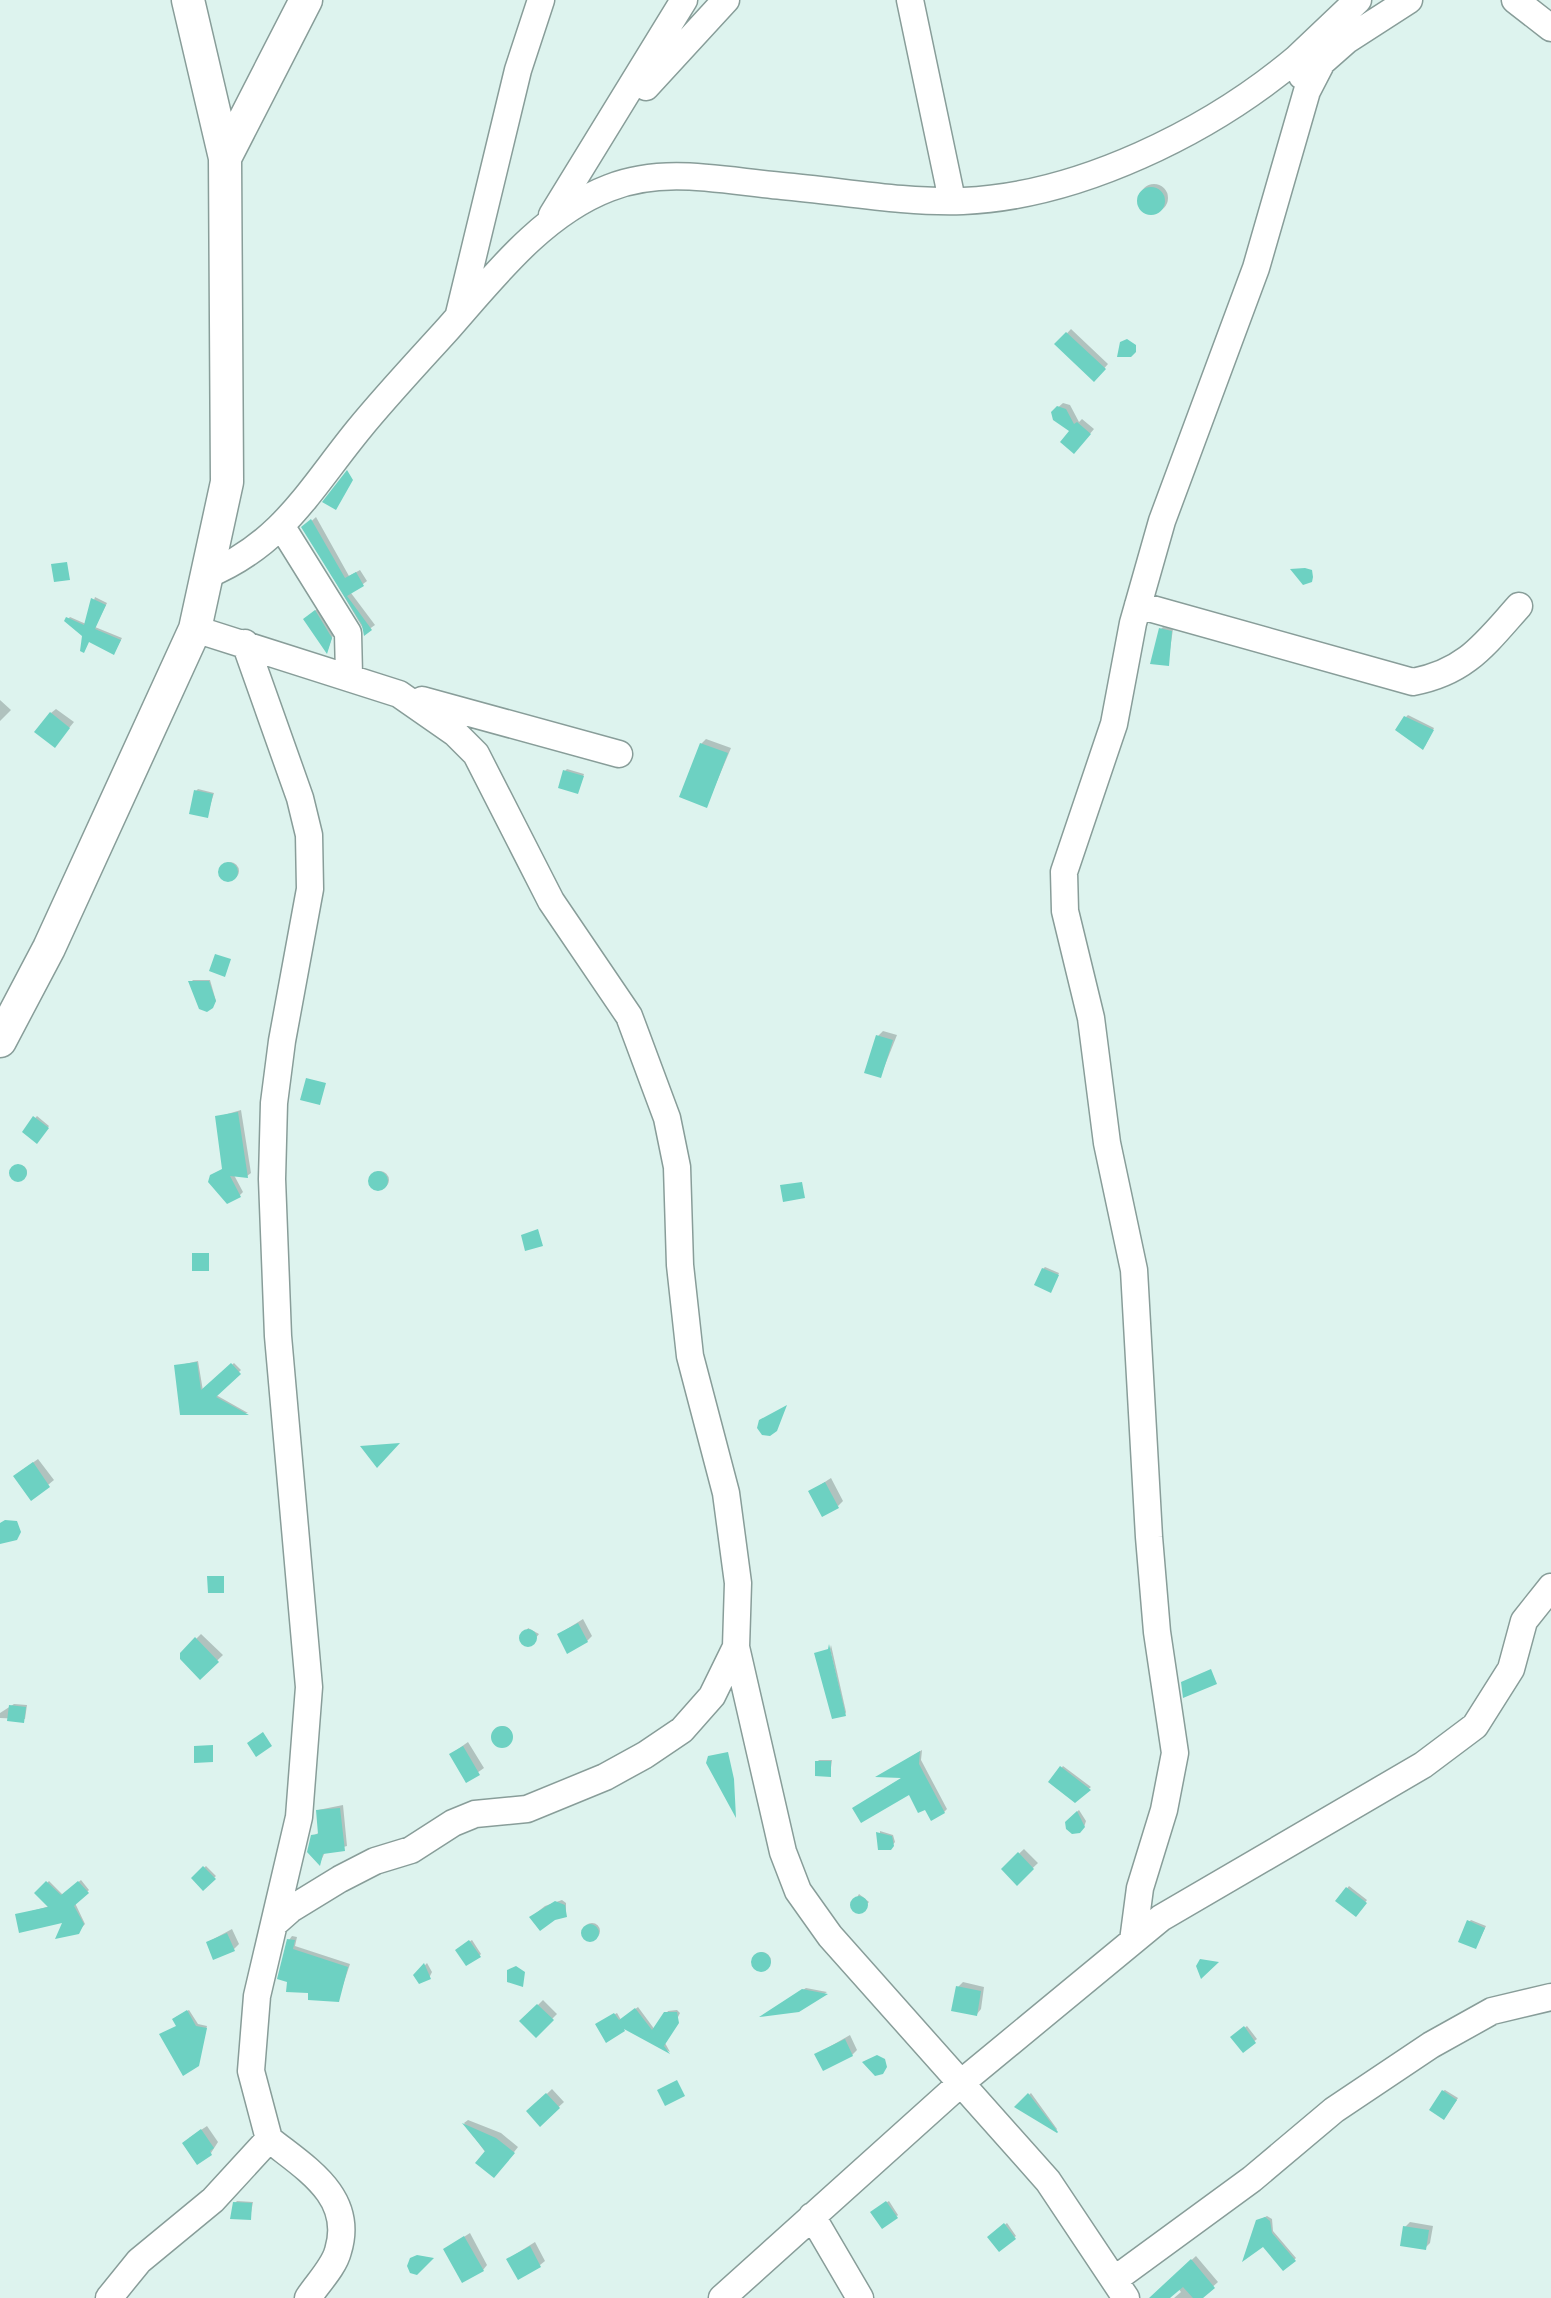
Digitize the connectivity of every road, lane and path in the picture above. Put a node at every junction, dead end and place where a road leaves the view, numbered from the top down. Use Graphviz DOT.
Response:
graph roads {
  1 [pos="188,0"];
  2 [pos="306,0"];
  3 [pos="541,0"];
  4 [pos="684,0"];
  5 [pos="726,0"];
  6 [pos="910,0"];
  7 [pos="1358,0"];
  8 [pos="1409,0"];
  9 [pos="1515,0"];
  10 [pos="1551,28"];
  11 [pos="1297,58"];
  12 [pos="1307,91"];
  13 [pos="603,134"];
  14 [pos="225,158"];
  15 [pos="952,200"];
  16 [pos="545,227"];
  17 [pos="458,318"];
  18 [pos="282,527"];
  19 [pos="207,575"];
  20 [pos="1138,605"];
  21 [pos="1519,606"];
  22 [pos="195,629"];
  23 [pos="245,643"];
  24 [pos="349,675"];
  25 [pos="399,694"];
  26 [pos="619,754"];
  27 [pos="0,1041"];
  28 [pos="1551,1587"];
  29 [pos="736,1647"];
  30 [pos="274,1924"];
  31 [pos="1133,1941"];
  32 [pos="1551,1997"];
  33 [pos="961,2083"];
  34 [pos="269,2139"];
  35 [pos="812,2216"];
  36 [pos="1120,2289"];
  37 [pos="109,2298"];
  38 [pos="308,2298"];
  39 [pos="722,2298"];
  40 [pos="860,2298"];
  1 -- 14 [label="street"];
  2 -- 14 [label="street"];
  3 -- 17 [label="street"];
  4 -- 13 [label="street"];
  5 -- 13 [label="street"];
  6 -- 15 [label="street"];
  7 -- 11 [label="street"];
  8 -- 12 [label="street"];
  9 -- 10 [label="street"];
  11 -- 12 [label="street"];
  11 -- 15 [label="street"];
  12 -- 20 [label="street"];
  13 -- 16 [label="street"];
  14 -- 19 [label="street"];
  15 -- 16 [label="street"];
  16 -- 17 [label="street"];
  17 -- 18 [label="street"];
  18 -- 19 [label="street"];
  18 -- 24 [label="street"];
  19 -- 22 [label="street"];
  20 -- 21 [label="street"];
  20 -- 31 [label="street"];
  22 -- 23 [label="street"];
  22 -- 27 [label="street"];
  23 -- 24 [label="street"];
  23 -- 30 [label="street"];
  24 -- 25 [label="street"];
  25 -- 26 [label="street"];
  25 -- 29 [label="street"];
  28 -- 31 [label="street"];
  29 -- 30 [label="street"];
  29 -- 33 [label="street"];
  30 -- 34 [label="street"];
  31 -- 33 [label="street"];
  32 -- 36 [label="street"];
  33 -- 35 [label="street"];
  33 -- 36 [label="street"];
  34 -- 37 [label="street"];
  34 -- 38 [label="street"];
  35 -- 39 [label="street"];
  35 -- 40 [label="street"];
}
